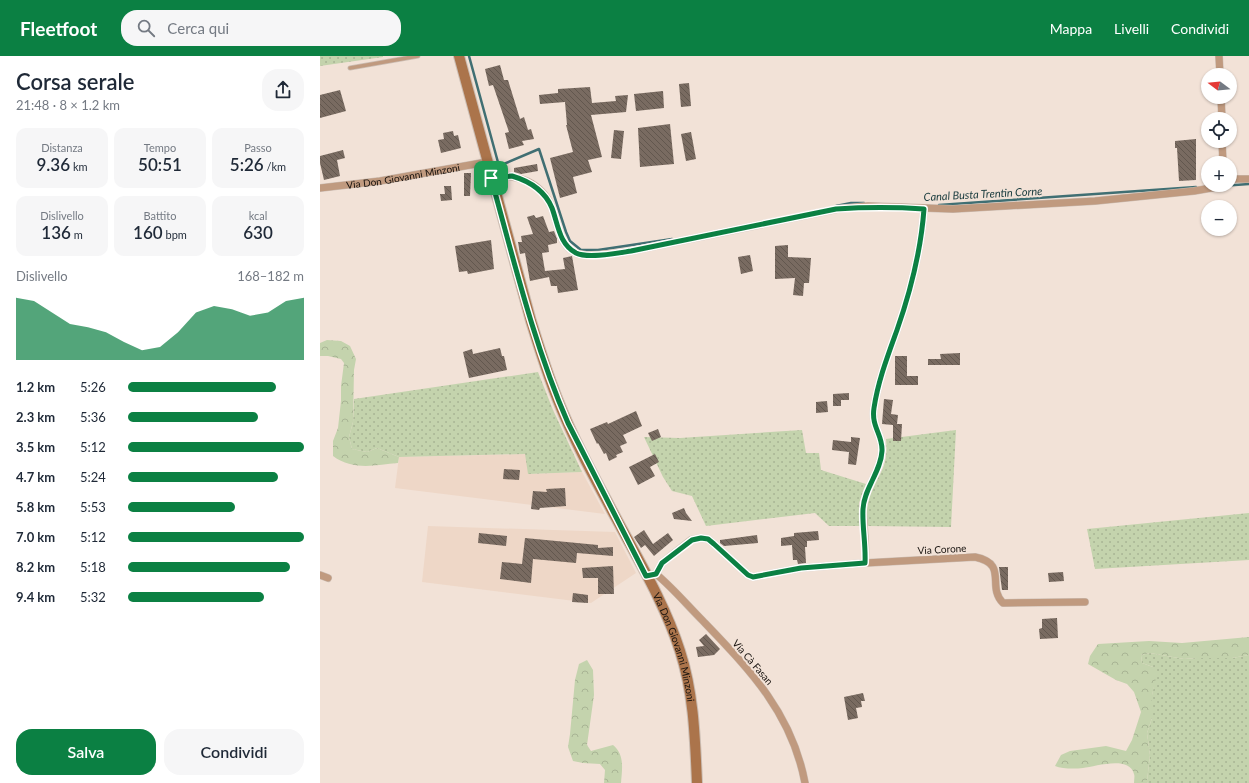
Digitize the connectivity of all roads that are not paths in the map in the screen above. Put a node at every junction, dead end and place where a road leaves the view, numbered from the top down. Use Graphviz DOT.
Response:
graph roads {
  1 [pos="418,56"];
  2 [pos="459,56"];
  3 [pos="1219,56"];
  4 [pos="350,68"];
  5 [pos="1220,68"];
  6 [pos="487,162"];
  7 [pos="491,178"];
  8 [pos="1237,179"];
  9 [pos="1249,179"];
  10 [pos="320,188"];
  11 [pos="1201,190"];
  12 [pos="924,209"];
  13 [pos="865,563"];
  14 [pos="320,575"];
  15 [pos="651,575"];
  16 [pos="328,578"];
  17 [pos="1085,602"];
  18 [pos="697,783"];
  19 [pos="805,783"];
  1 -- 4 [label="lane"];
  2 -- 6 [label="street, Via Don Giovanni Minzoni"];
  3 -- 5 [label="street"];
  6 -- 7 [label="street, Via Don Giovanni Minzoni"];
  6 -- 10 [label="street, Via Don Giovanni Minzoni"];
  7 -- 12 [label="street"];
  7 -- 15 [label="street, Via Don Giovanni Minzoni"];
  8 -- 9 [label="street"];
  11 -- 12 [label="street"];
  12 -- 13 [label="street"];
  13 -- 15 [label="street, Via Corone"];
  13 -- 17 [label="street, Via Corone"];
  14 -- 16 [label="street"];
  15 -- 18 [label="street, Via Don Giovanni Minzoni"];
  15 -- 19 [label="street, Via Cà Fasan"];
}
